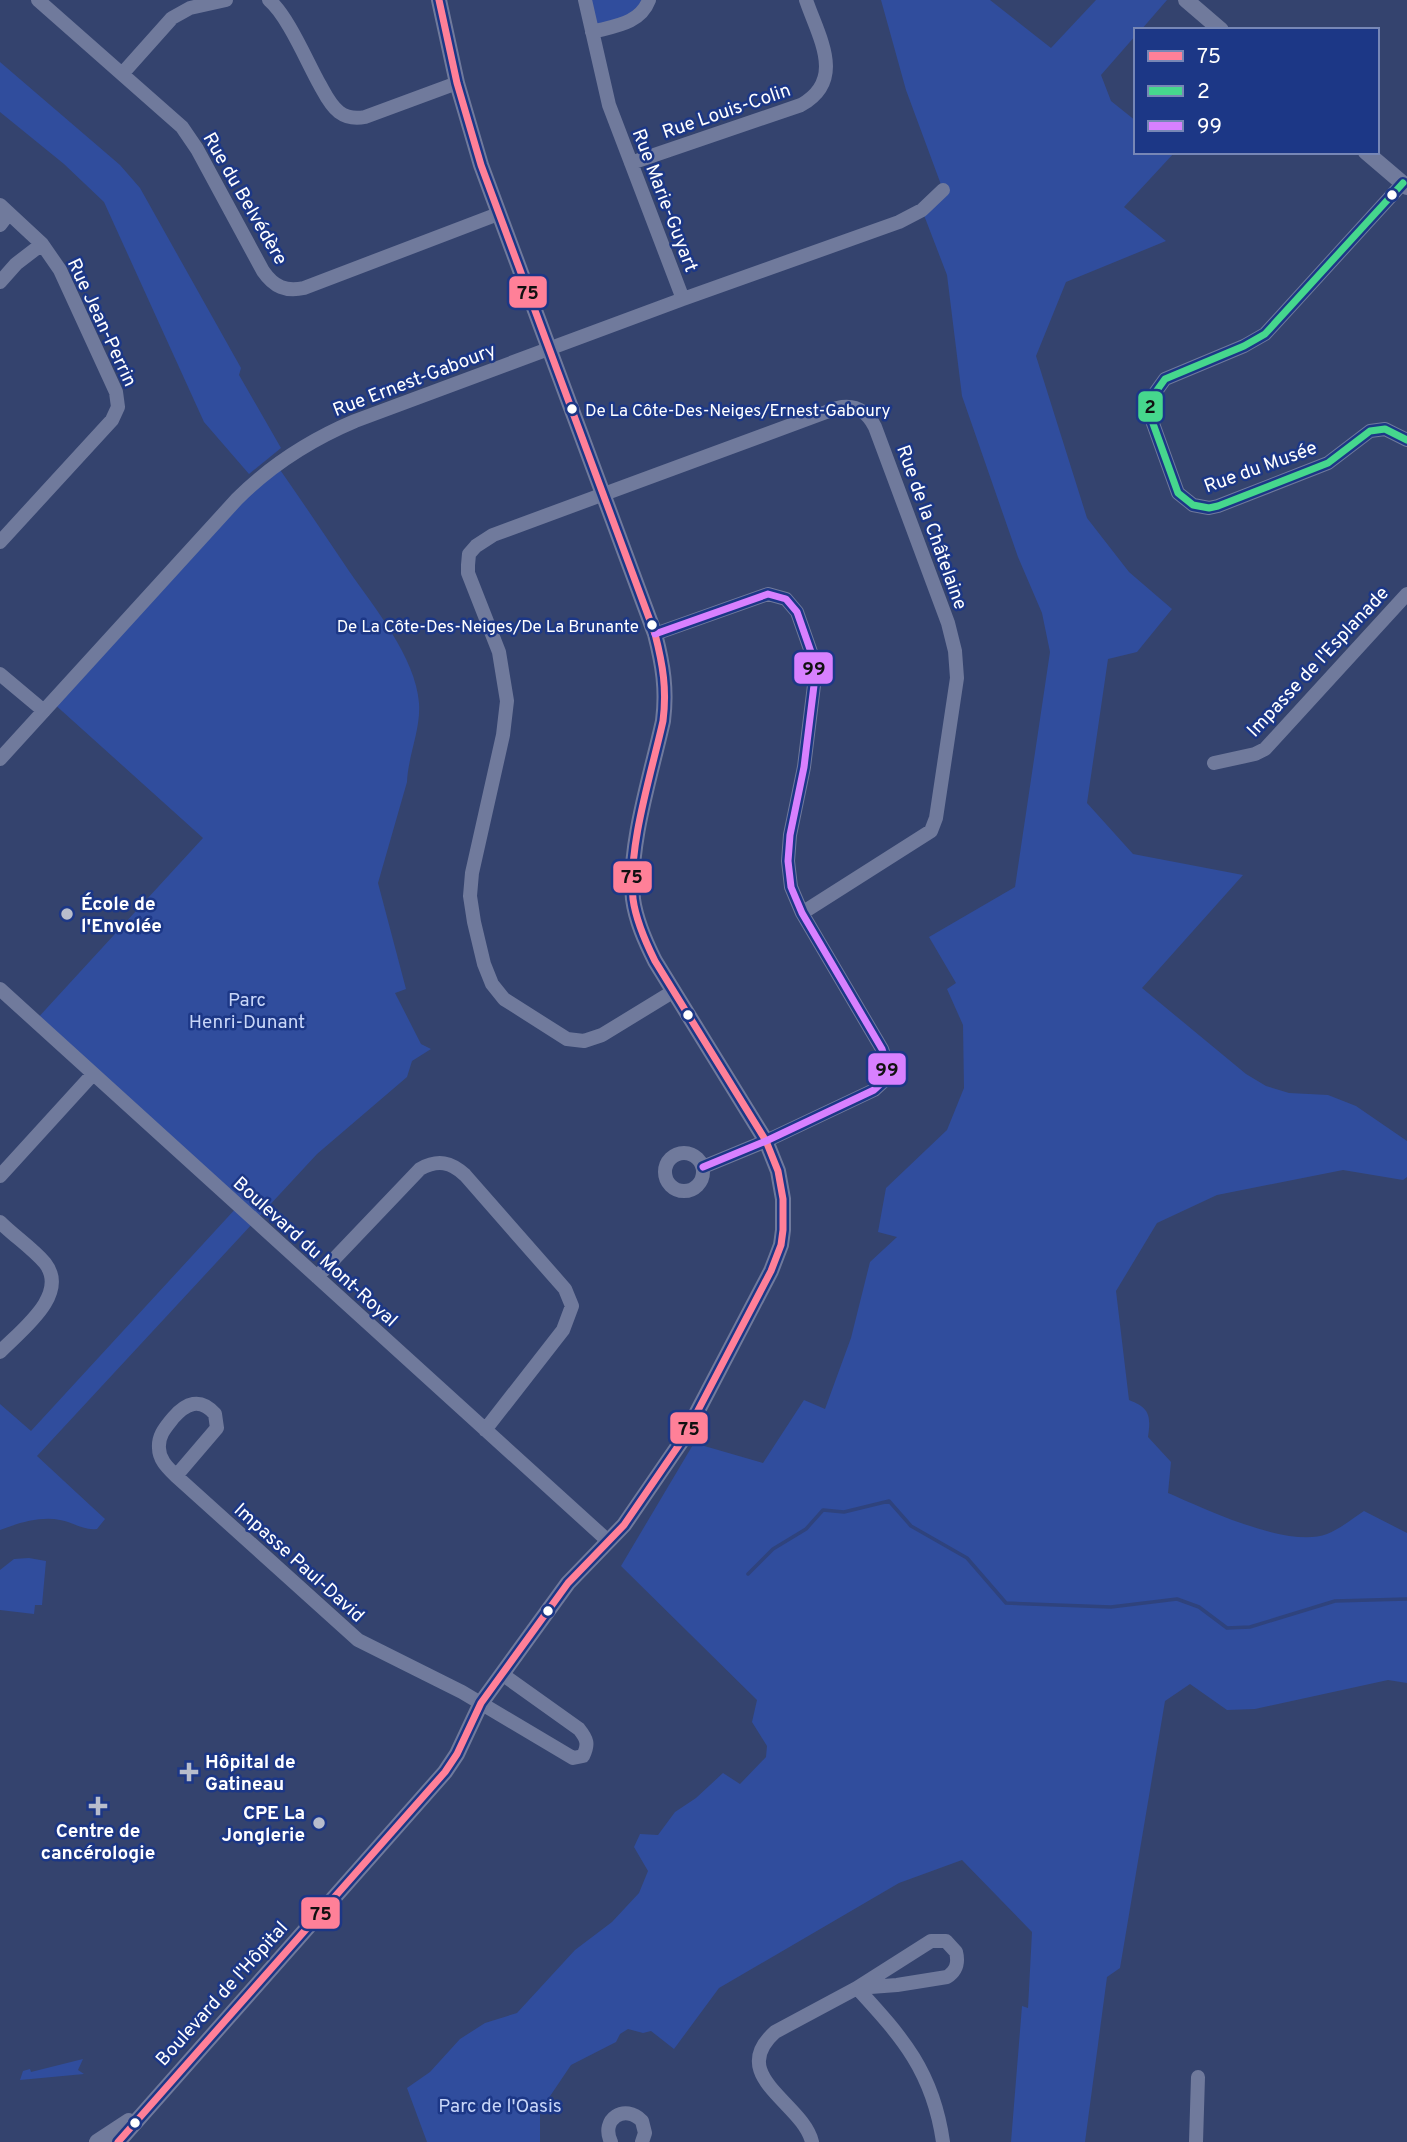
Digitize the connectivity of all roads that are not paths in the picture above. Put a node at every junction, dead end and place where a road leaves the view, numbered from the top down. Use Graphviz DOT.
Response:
graph roads {
  1 [pos="38,0"];
  2 [pos="226,0"];
  3 [pos="269,0"];
  4 [pos="439,0"];
  5 [pos="585,0"];
  6 [pos="649,0"];
  7 [pos="806,0"];
  8 [pos="1186,0"];
  9 [pos="1219,28"];
  10 [pos="592,32"];
  11 [pos="122,74"];
  12 [pos="457,83"];
  13 [pos="1368,154"];
  14 [pos="631,163"];
  15 [pos="1405,185"];
  16 [pos="943,190"];
  17 [pos="3,214"];
  18 [pos="498,214"];
  19 [pos="42,244"];
  20 [pos="0,282"];
  21 [pos="683,299"];
  22 [pos="549,349"];
  23 [pos="1407,440"];
  24 [pos="603,494"];
  25 [pos="0,542"];
  26 [pos="1407,594"];
  27 [pos="655,634"];
  28 [pos="0,674"];
  29 [pos="44,711"];
  30 [pos="0,759"];
  31 [pos="1214,763"];
  32 [pos="802,914"];
  33 [pos="0,989"];
  34 [pos="674,991"];
  35 [pos="93,1074"];
  36 [pos="766,1141"];
  37 [pos="703,1167"];
  38 [pos="0,1176"];
  39 [pos="0,1222"];
  40 [pos="317,1277"];
  41 [pos="0,1352"];
  42 [pos="485,1430"];
  43 [pos="176,1476"];
  44 [pos="607,1541"];
  45 [pos="502,1674"];
  46 [pos="481,1703"];
  47 [pos="858,1988"];
  48 [pos="1198,2077"];
  49 [pos="143,2112"];
  50 [pos="97,2142"];
  51 [pos="118,2142"];
  52 [pos="611,2142"];
  53 [pos="642,2142"];
  54 [pos="812,2142"];
  55 [pos="943,2142"];
  56 [pos="1196,2142"];
  1 -- 11 [label="street, Rue du Belvédère"];
  2 -- 11 [label="street"];
  3 -- 12 [label="street"];
  4 -- 12 [label="street, Boulevard de l'Hôpital"];
  5 -- 10 [label="street, Rue Marie-Guyart"];
  6 -- 10 [label="street"];
  7 -- 14 [label="street, Rue Louis-Colin"];
  8 -- 9 [label="street"];
  10 -- 14 [label="street, Rue Marie-Guyart"];
  11 -- 18 [label="street, Rue du Belvédère"];
  12 -- 18 [label="street, Boulevard de l'Hôpital"];
  13 -- 15 [label="street"];
  14 -- 21 [label="street, Rue Marie-Guyart"];
  15 -- 23 [label="street, Rue du Musée"];
  16 -- 21 [label="street, Rue Ernest-Gaboury"];
  17 -- 19 [label="street, Rue Jean-Perrin"];
  18 -- 22 [label="street, Boulevard de l'Hôpital"];
  19 -- 20 [label="street, Rue Jean-Perrin"];
  19 -- 25 [label="street, Rue Jean-Perrin"];
  21 -- 22 [label="street, Rue Ernest-Gaboury"];
  22 -- 24 [label="street, Boulevard de l'Hôpital"];
  22 -- 29 [label="street, Rue Ernest-Gaboury"];
  24 -- 27 [label="street, Boulevard de l'Hôpital"];
  24 -- 32 [label="street, Rue de la Châtelaine"];
  24 -- 34 [label="street, Rue de la Châtelaine"];
  26 -- 31 [label="street, Impasse de l'Esplanade"];
  27 -- 32 [label="street"];
  27 -- 34 [label="street, Boulevard de l'Hôpital"];
  28 -- 29 [label="street"];
  29 -- 30 [label="street, Rue Ernest-Gaboury"];
  32 -- 36 [label="street"];
  33 -- 35 [label="street, Boulevard du Mont-Royal"];
  34 -- 36 [label="street, Boulevard de l'Hôpital"];
  35 -- 38 [label="street"];
  35 -- 40 [label="street, Boulevard du Mont-Royal"];
  36 -- 37 [label="street"];
  36 -- 44 [label="street, Boulevard de l'Hôpital"];
  39 -- 41 [label="street"];
  40 -- 42 [label="street, Boulevard du Mont-Royal"];
  40 -- 42 [label="street"];
  42 -- 44 [label="street, Boulevard du Mont-Royal"];
  43 -- 43 [label="street, Impasse Paul-David"];
  43 -- 46 [label="street, Impasse Paul-David"];
  44 -- 45 [label="street, Boulevard de l'Hôpital"];
  45 -- 46 [label="street, Boulevard de l'Hôpital"];
  45 -- 46 [label="street"];
  46 -- 49 [label="street, Boulevard de l'Hôpital"];
  47 -- 47 [label="street"];
  47 -- 54 [label="street"];
  47 -- 55 [label="street"];
  48 -- 56 [label="street"];
  49 -- 50 [label="street, Boulevard de l'Hôpital"];
  49 -- 51 [label="street, Boulevard de l'Hôpital"];
  52 -- 53 [label="street"];
}
